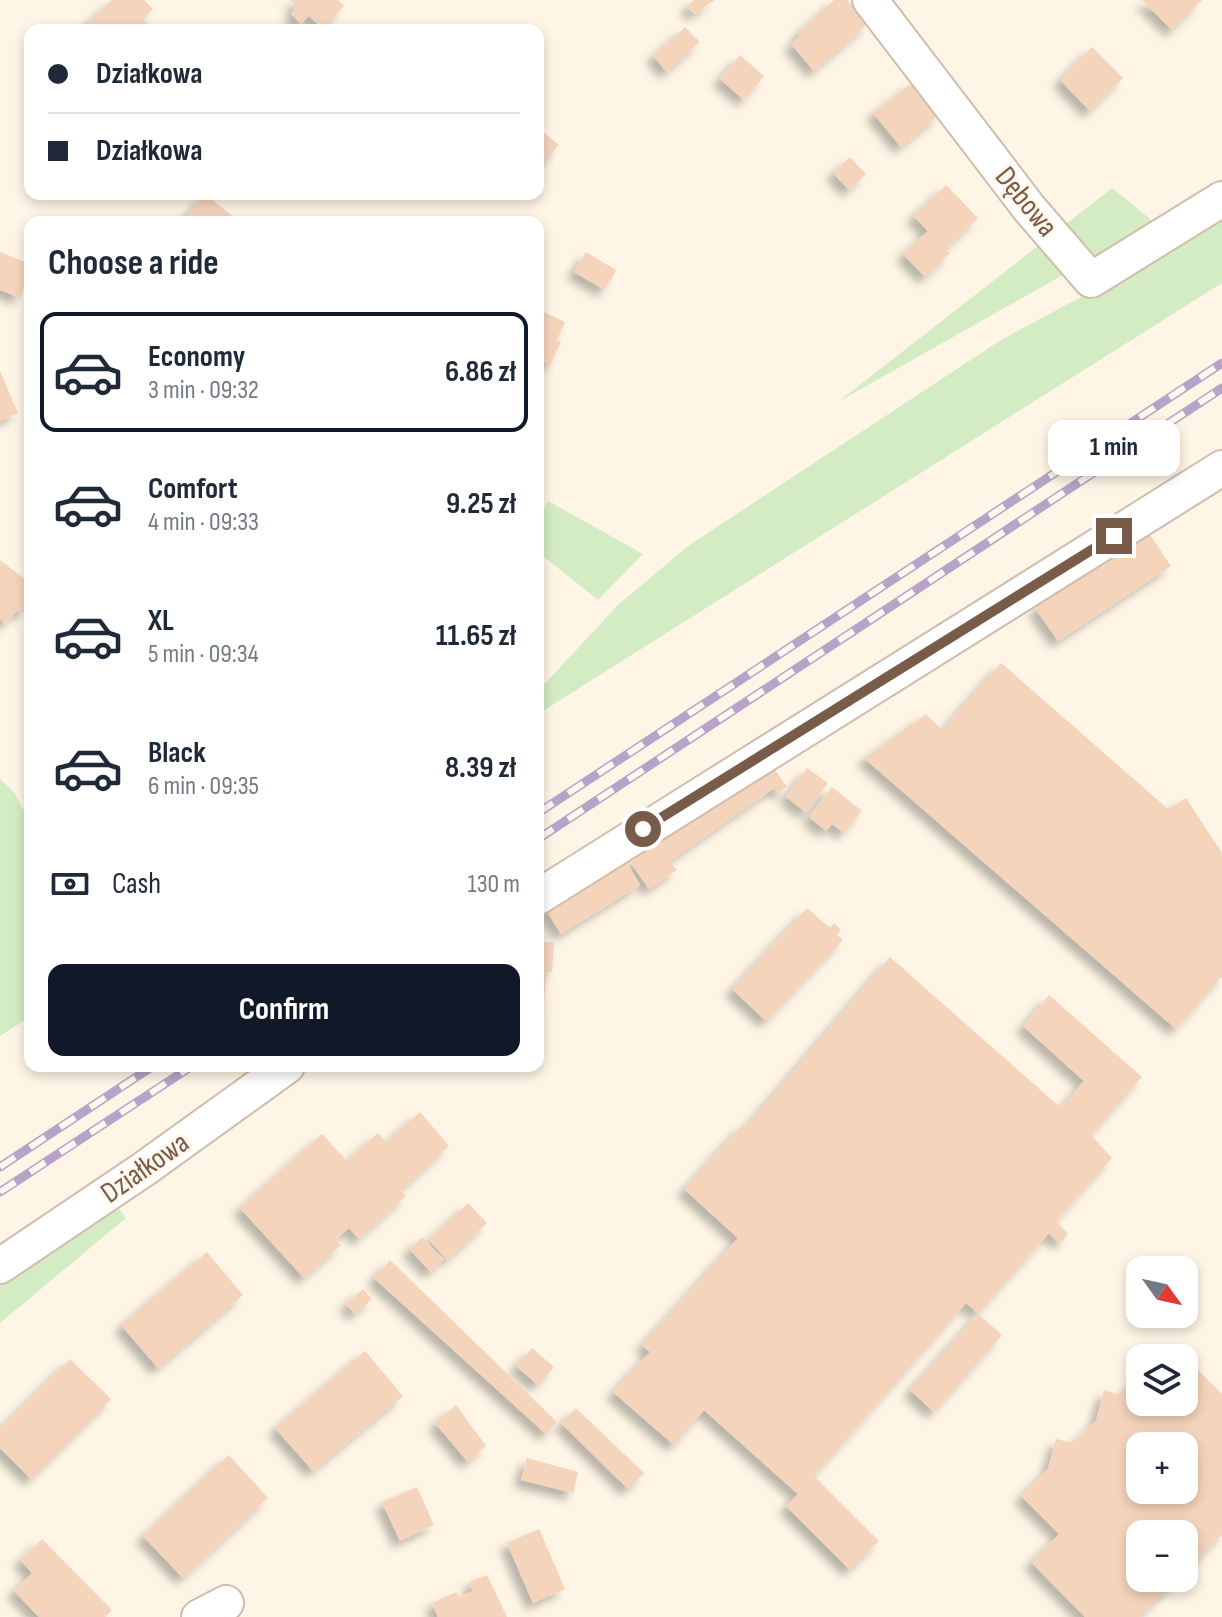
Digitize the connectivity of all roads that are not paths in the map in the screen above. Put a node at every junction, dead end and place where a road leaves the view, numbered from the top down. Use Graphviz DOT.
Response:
graph roads {
  1 [pos="870,0"];
  2 [pos="1222,199"];
  3 [pos="1222,468"];
  4 [pos="544,893"];
  5 [pos="279,1072"];
  6 [pos="0,1266"];
  1 -- 2 [label="street, Dębowa"];
  3 -- 4 [label="street"];
  5 -- 6 [label="street, Działkowa"];
}
